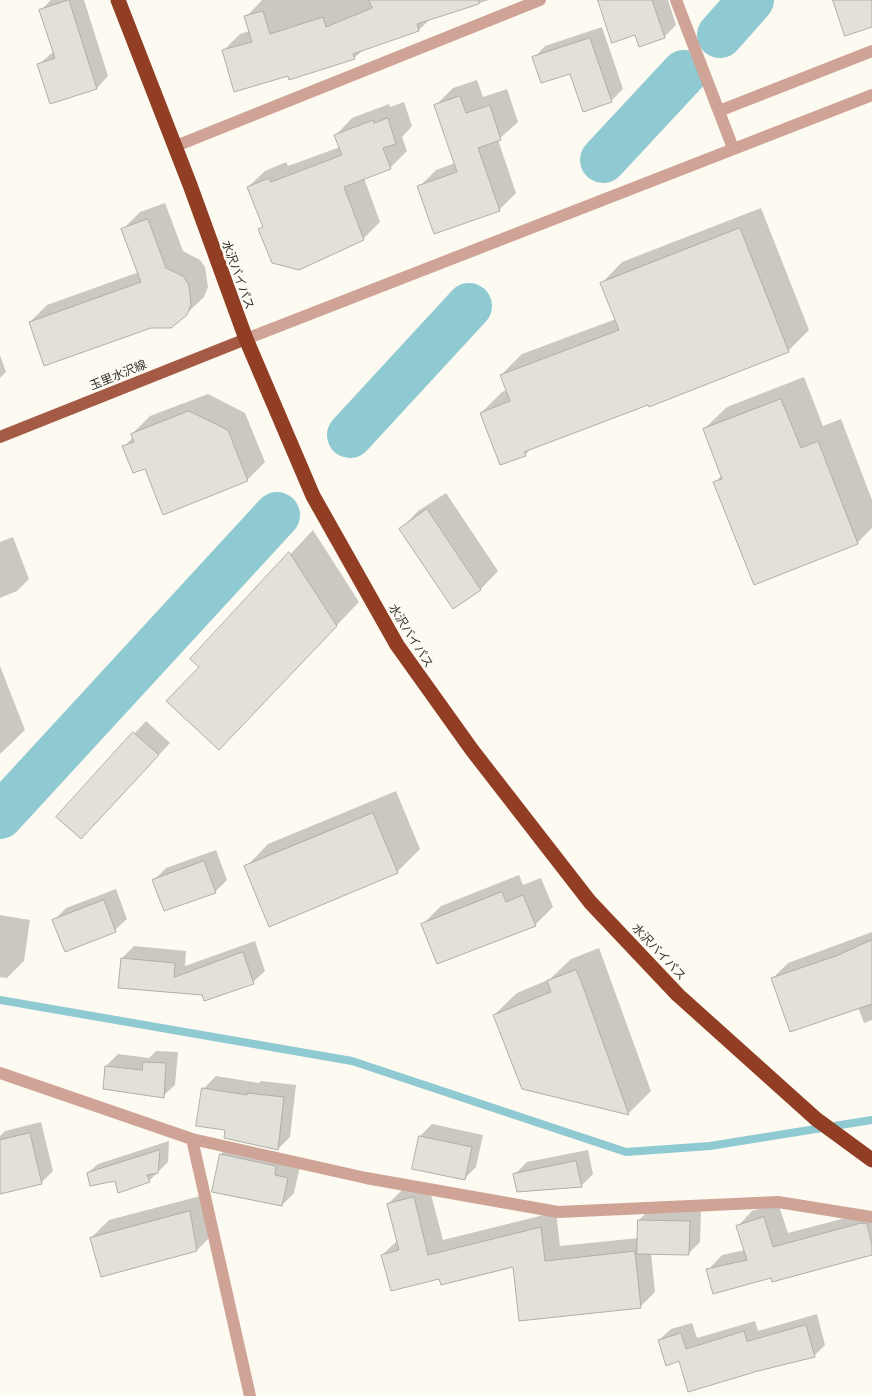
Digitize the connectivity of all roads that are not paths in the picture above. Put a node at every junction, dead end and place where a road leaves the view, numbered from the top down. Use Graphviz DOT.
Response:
graph roads {
  1 [pos="118,0"];
  2 [pos="540,0"];
  3 [pos="676,0"];
  4 [pos="872,51"];
  5 [pos="872,95"];
  6 [pos="718,110"];
  7 [pos="176,146"];
  8 [pos="734,148"];
  9 [pos="246,340"];
  10 [pos="0,437"];
  11 [pos="0,1073"];
  12 [pos="192,1139"];
  13 [pos="872,1160"];
  14 [pos="872,1217"];
  15 [pos="250,1396"];
  1 -- 7 [label="highway, 水沢バイパス"];
  2 -- 7 [label="street"];
  3 -- 6 [label="street"];
  4 -- 6 [label="street"];
  5 -- 8 [label="street"];
  6 -- 8 [label="street"];
  7 -- 9 [label="highway, 水沢バイパス"];
  8 -- 9 [label="street"];
  9 -- 10 [label="main road, 玉里水沢線"];
  9 -- 13 [label="highway, 水沢バイパス"];
  11 -- 12 [label="street"];
  12 -- 14 [label="street"];
  12 -- 15 [label="street"];
}
